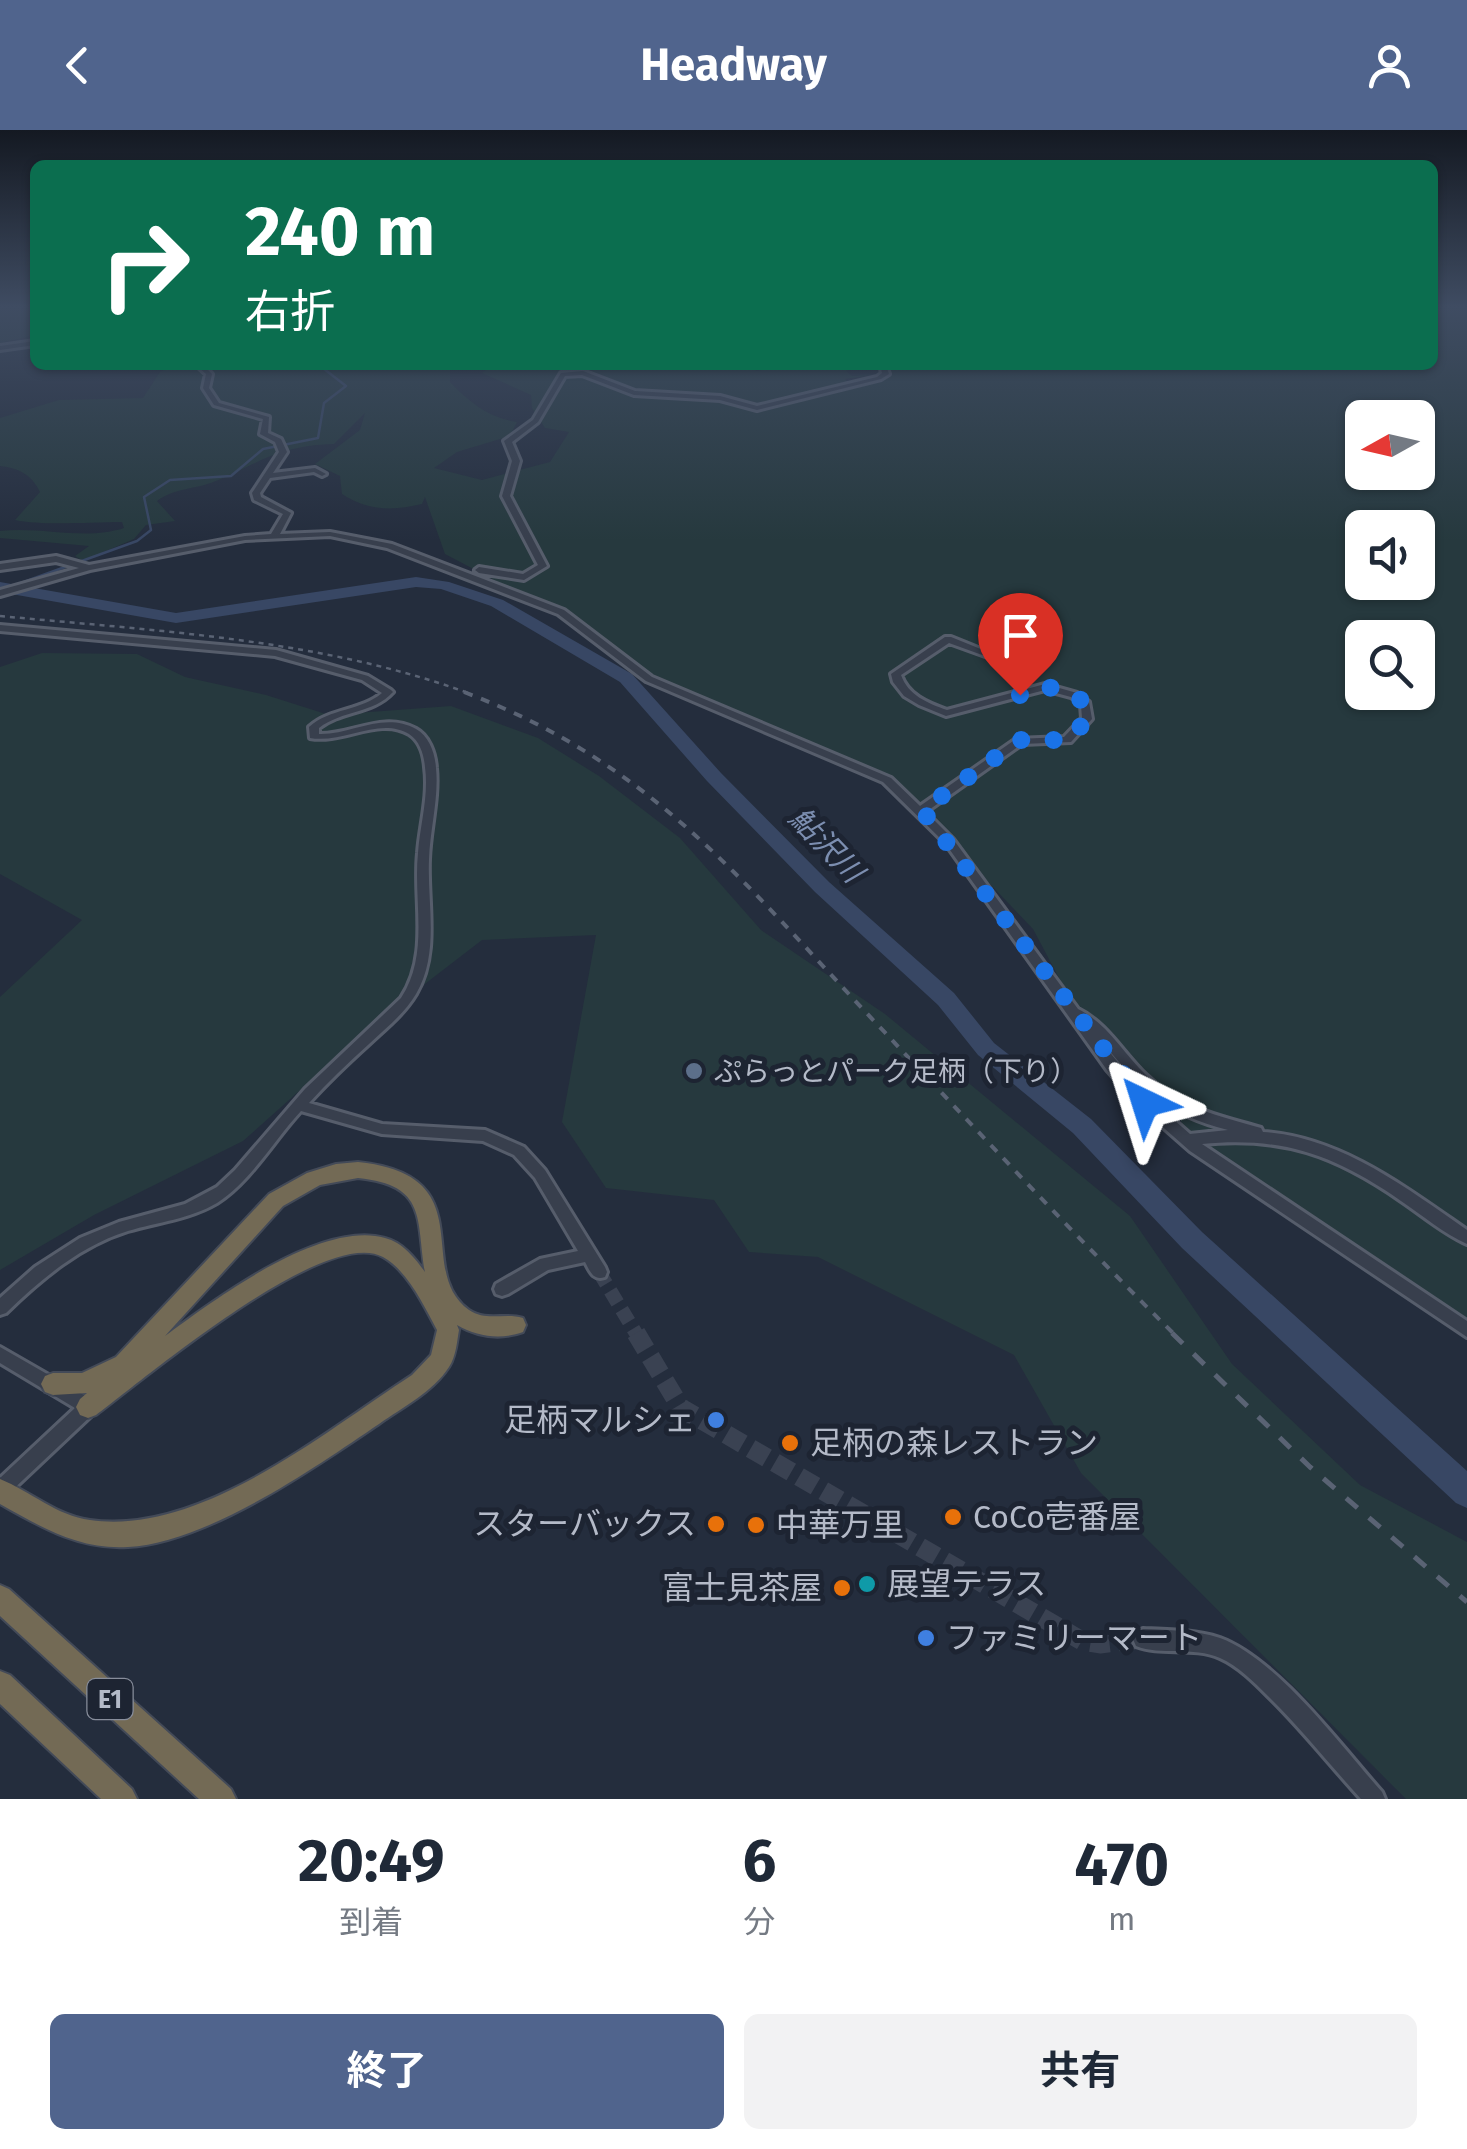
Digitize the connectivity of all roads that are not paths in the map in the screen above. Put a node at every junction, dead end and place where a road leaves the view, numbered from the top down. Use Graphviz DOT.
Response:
graph roads {
  1 [pos="207,385"];
  2 [pos="557,385"];
  3 [pos="615,385"];
  4 [pos="851,385"];
  5 [pos="322,474"];
  6 [pos="269,476"];
  7 [pos="276,535"];
  8 [pos="365,540"];
  9 [pos="0,567"];
  10 [pos="89,568"];
  11 [pos="5,592"];
  12 [pos="0,628"];
  13 [pos="988,654"];
  14 [pos="922,810"];
  15 [pos="1072,1012"];
  16 [pos="300,1106"];
  17 [pos="1276,1139"];
  18 [pos="1186,1140"];
  19 [pos="1467,1238"];
  20 [pos="588,1255"];
  21 [pos="598,1272"];
  22 [pos="502,1289"];
  23 [pos="0,1308"];
  24 [pos="515,1325"];
  25 [pos="1467,1330"];
  26 [pos="0,1354"];
  27 [pos="53,1384"];
  28 [pos="88,1406"];
  29 [pos="0,1491"];
  30 [pos="0,1598"];
  31 [pos="1143,1639"];
  32 [pos="0,1685"];
  33 [pos="122,1799"];
  34 [pos="221,1799"];
  35 [pos="1375,1799"];
  1 -- 6 [label="street"];
  2 -- 8 [label="street"];
  3 -- 4 [label="street"];
  5 -- 6 [label="street"];
  6 -- 7 [label="street"];
  7 -- 8 [label="street"];
  7 -- 10 [label="street"];
  8 -- 14 [label="street"];
  9 -- 10 [label="street"];
  10 -- 11 [label="street"];
  12 -- 16 [label="street"];
  13 -- 14 [label="street"];
  14 -- 15 [label="street"];
  15 -- 17 [label="street"];
  15 -- 18 [label="street"];
  16 -- 20 [label="street"];
  16 -- 23 [label="street"];
  17 -- 18 [label="street"];
  17 -- 19 [label="street"];
  18 -- 25 [label="street"];
  20 -- 21 [label="street"];
  20 -- 22 [label="street"];
  24 -- 27 [label="highway"];
  26 -- 27 [label="street"];
  27 -- 28 [label="street"];
  28 -- 29 [label="street"];
  28 -- 29 [label="highway"];
  30 -- 34 [label="highway, E1"];
  31 -- 35 [label="street"];
  32 -- 33 [label="highway, E1"];
}
